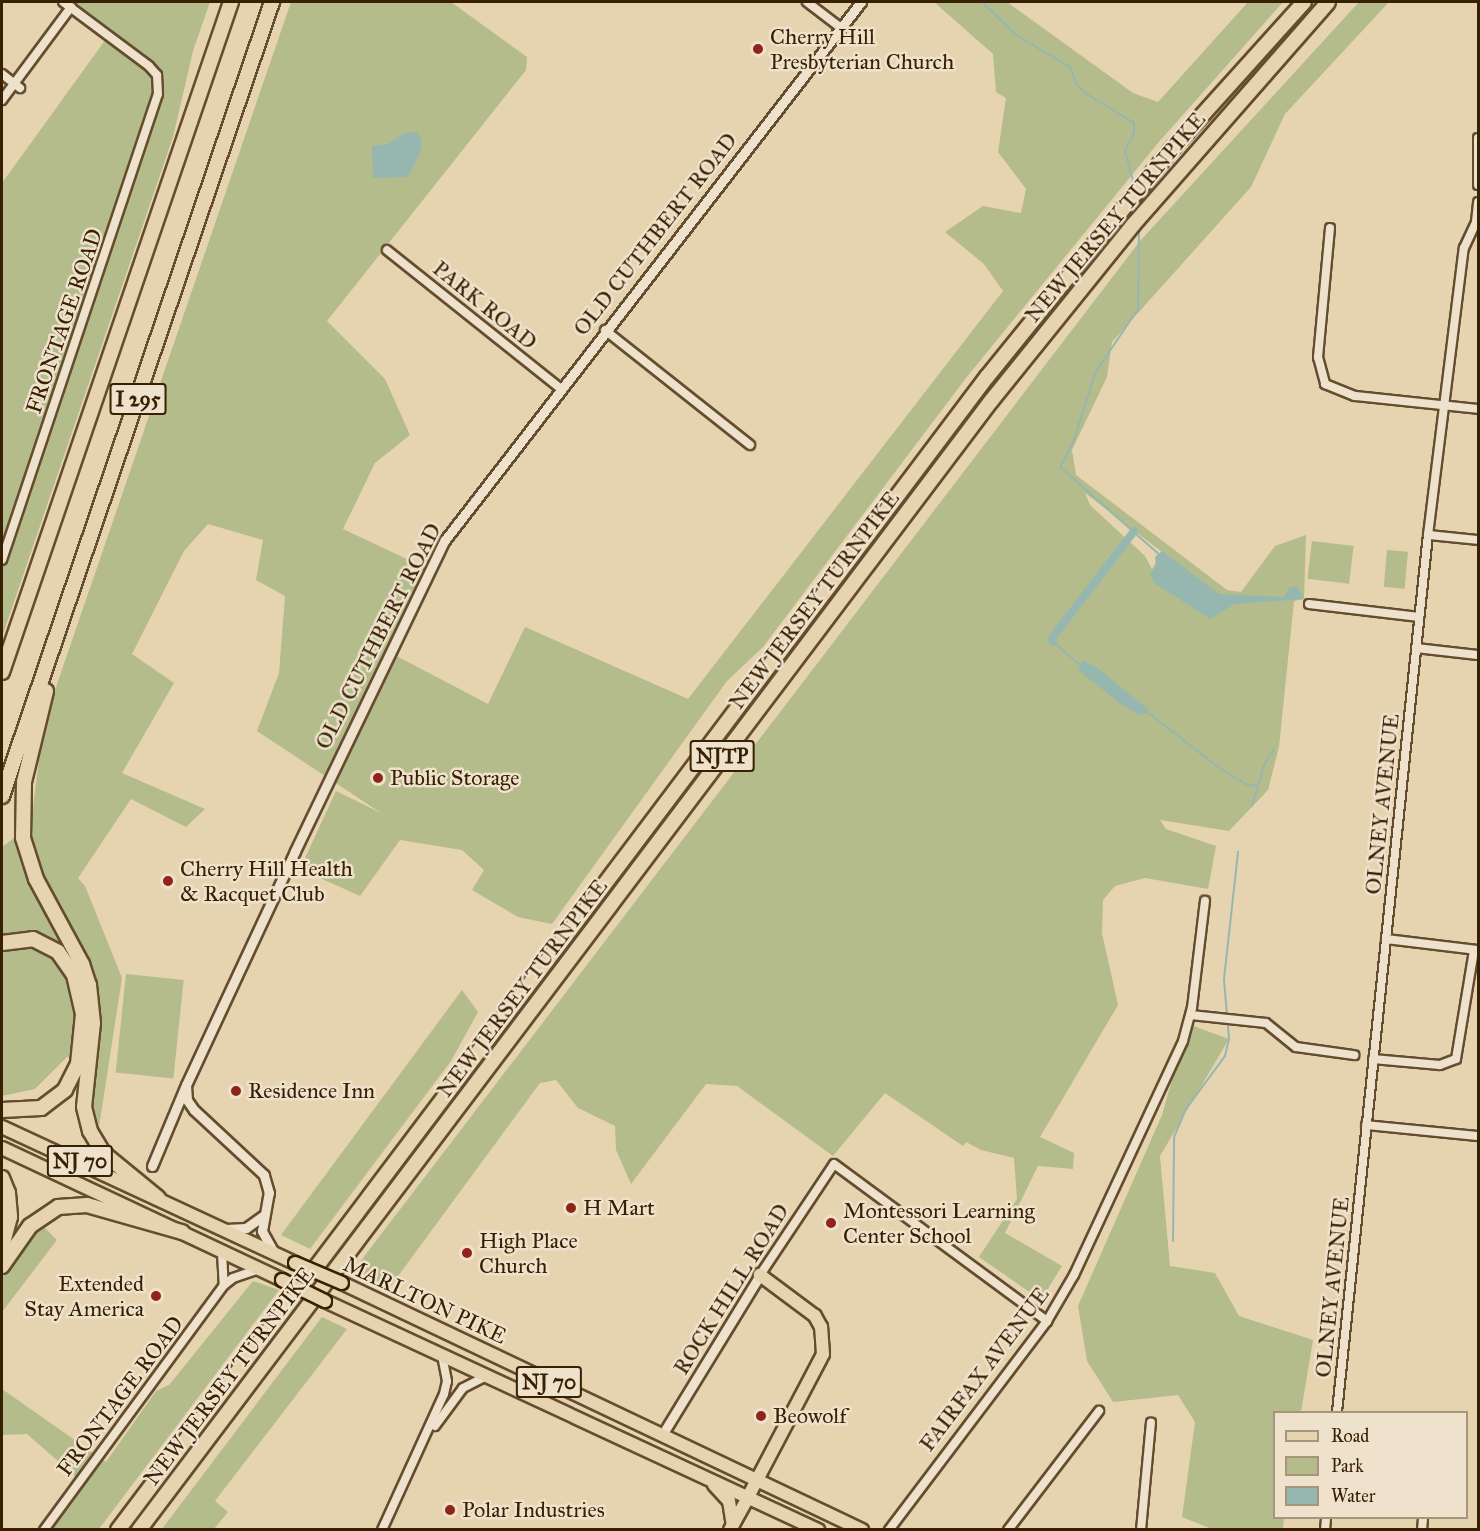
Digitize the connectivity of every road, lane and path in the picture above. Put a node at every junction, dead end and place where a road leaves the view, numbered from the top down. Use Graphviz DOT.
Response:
graph roads {
  1 [pos="63,2"];
  2 [pos="231,2"];
  3 [pos="272,2"];
  4 [pos="807,2"];
  5 [pos="861,2"];
  6 [pos="1304,2"];
  7 [pos="1328,2"];
  8 [pos="71,7"];
  9 [pos="841,28"];
  10 [pos="2,74"];
  11 [pos="17,86"];
  12 [pos="2,100"];
  13 [pos="1479,138"];
  14 [pos="1479,185"];
  15 [pos="1479,202"];
  16 [pos="1330,228"];
  17 [pos="387,250"];
  18 [pos="605,330"];
  19 [pos="560,388"];
  20 [pos="1444,406"];
  21 [pos="1479,409"];
  22 [pos="750,445"];
  23 [pos="1428,535"];
  24 [pos="1479,540"];
  25 [pos="83,557"];
  26 [pos="2,560"];
  27 [pos="30,588"];
  28 [pos="1309,604"];
  29 [pos="1419,617"];
  30 [pos="1416,648"];
  31 [pos="2,654"];
  32 [pos="1479,655"];
  33 [pos="2,672"];
  34 [pos="2,796"];
  35 [pos="1205,900"];
  36 [pos="1386,939"];
  37 [pos="2,943"];
  38 [pos="1476,950"];
  39 [pos="1191,1015"];
  40 [pos="1354,1055"];
  41 [pos="1373,1059"];
  42 [pos="186,1085"];
  43 [pos="2,1110"];
  44 [pos="1366,1125"];
  45 [pos="2,1126"];
  46 [pos="1479,1136"];
  47 [pos="2,1148"];
  48 [pos="152,1166"];
  49 [pos="2,1178"];
  50 [pos="158,1198"];
  51 [pos="264,1215"];
  52 [pos="221,1228"];
  53 [pos="182,1232"];
  54 [pos="2,1246"];
  55 [pos="222,1252"];
  56 [pos="275,1253"];
  57 [pos="2,1266"];
  58 [pos="259,1269"];
  59 [pos="760,1275"];
  60 [pos="224,1285"];
  61 [pos="1047,1321"];
  62 [pos="442,1355"];
  63 [pos="488,1376"];
  64 [pos="1099,1411"];
  65 [pos="1337,1411"];
  66 [pos="1151,1422"];
  67 [pos="428,1434"];
  68 [pos="662,1435"];
  69 [pos="704,1476"];
  70 [pos="757,1481"];
  71 [pos="748,1497"];
  72 [pos="732,1527"];
  73 [pos="44,1530"];
  74 [pos="118,1530"];
  75 [pos="139,1530"];
  76 [pos="382,1530"];
  77 [pos="818,1530"];
  78 [pos="862,1530"];
  79 [pos="889,1530"];
  80 [pos="1008,1530"];
  81 [pos="1141,1530"];
  1 -- 8 [label="street"];
  2 -- 27 [label="highway, I 295"];
  3 -- 25 [label="highway, I 295"];
  4 -- 9 [label="street"];
  5 -- 9 [label="street, OLD CUTHBERT ROAD"];
  6 -- 74 [label="highway, NEW JERSEY TURNPIKE / NJTP"];
  7 -- 75 [label="highway, NEW JERSEY TURNPIKE / NJTP"];
  8 -- 11 [label="street"];
  8 -- 26 [label="street, FRONTAGE ROAD"];
  9 -- 18 [label="street, OLD CUTHBERT ROAD"];
  10 -- 11 [label="street"];
  11 -- 12 [label="street"];
  13 -- 14 [label="street"];
  15 -- 20 [label="street, OLNEY AVENUE"];
  16 -- 20 [label="street"];
  17 -- 19 [label="street, PARK ROAD"];
  18 -- 19 [label="street, OLD CUTHBERT ROAD"];
  18 -- 22 [label="street"];
  19 -- 42 [label="street, OLD CUTHBERT ROAD"];
  20 -- 21 [label="street"];
  20 -- 23 [label="street, OLNEY AVENUE"];
  23 -- 24 [label="street"];
  23 -- 29 [label="street, OLNEY AVENUE"];
  25 -- 34 [label="highway, I 295"];
  25 -- 50 [label="highway"];
  27 -- 31 [label="highway"];
  27 -- 33 [label="highway, I 295"];
  28 -- 29 [label="street"];
  29 -- 30 [label="street, OLNEY AVENUE"];
  30 -- 32 [label="street"];
  30 -- 36 [label="street, OLNEY AVENUE"];
  35 -- 39 [label="street, FAIRFAX AVENUE"];
  36 -- 38 [label="street"];
  36 -- 41 [label="street, OLNEY AVENUE"];
  37 -- 43 [label="highway"];
  38 -- 41 [label="street"];
  39 -- 40 [label="street"];
  39 -- 61 [label="street, FAIRFAX AVENUE"];
  41 -- 44 [label="street, OLNEY AVENUE"];
  42 -- 48 [label="street, OLD CUTHBERT ROAD"];
  42 -- 51 [label="street"];
  44 -- 46 [label="street"];
  44 -- 65 [label="street, OLNEY AVENUE"];
  45 -- 50 [label="main road, MARLTON PIKE / NJ 70"];
  47 -- 53 [label="main road, MARLTON PIKE / NJ 70"];
  49 -- 54 [label="highway"];
  50 -- 52 [label="main road, MARLTON PIKE / NJ 70"];
  51 -- 52 [label="street"];
  51 -- 56 [label="street"];
  52 -- 56 [label="main road, MARLTON PIKE / NJ 70"];
  53 -- 55 [label="main road, MARLTON PIKE / NJ 70"];
  53 -- 57 [label="highway"];
  55 -- 58 [label="main road, MARLTON PIKE / NJ 70"];
  55 -- 60 [label="street"];
  56 -- 68 [label="main road, MARLTON PIKE / NJ 70, bridge"];
  58 -- 60 [label="street, FRONTAGE ROAD"];
  58 -- 62 [label="main road, MARLTON PIKE / NJ 70, bridge"];
  59 -- 61 [label="street, ROCK HILL ROAD"];
  59 -- 68 [label="street, ROCK HILL ROAD"];
  59 -- 70 [label="main road"];
  60 -- 73 [label="street, FRONTAGE ROAD"];
  61 -- 79 [label="street, FAIRFAX AVENUE"];
  62 -- 63 [label="main road, MARLTON PIKE / NJ 70"];
  62 -- 67 [label="street"];
  63 -- 67 [label="street"];
  63 -- 69 [label="main road, MARLTON PIKE / NJ 70"];
  64 -- 80 [label="street"];
  66 -- 81 [label="street"];
  67 -- 76 [label="street"];
  68 -- 70 [label="main road, MARLTON PIKE / NJ 70"];
  69 -- 71 [label="main road, MARLTON PIKE / NJ 70"];
  69 -- 72 [label="main road"];
  70 -- 71 [label="main road"];
  70 -- 78 [label="main road, MARLTON PIKE / NJ 70"];
  71 -- 72 [label="main road"];
  71 -- 77 [label="main road, MARLTON PIKE / NJ 70"];
}
